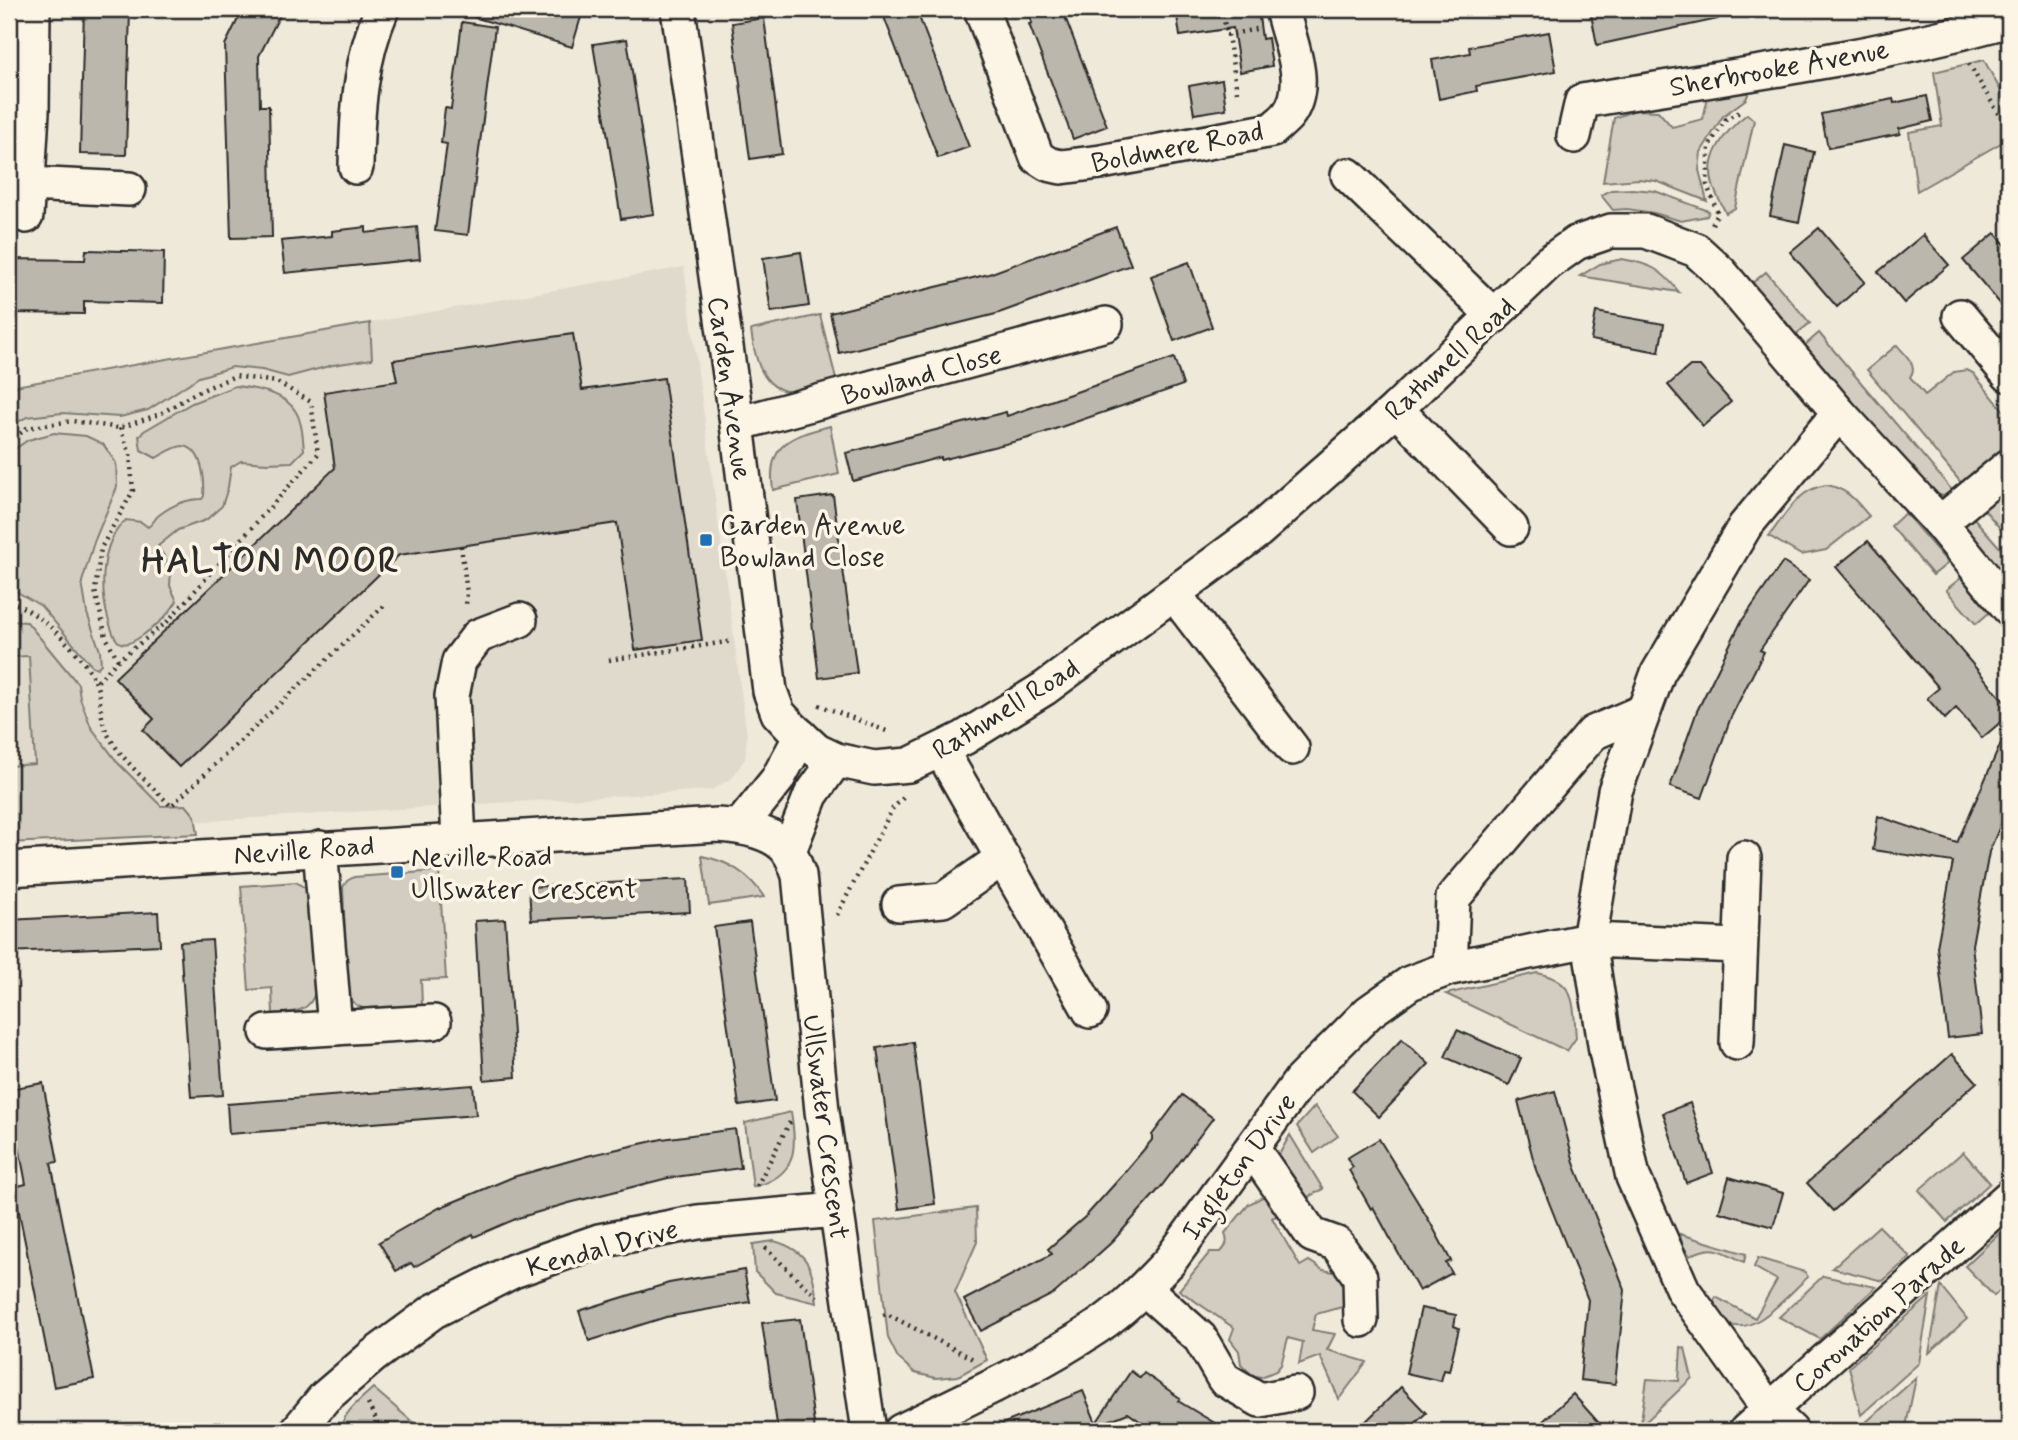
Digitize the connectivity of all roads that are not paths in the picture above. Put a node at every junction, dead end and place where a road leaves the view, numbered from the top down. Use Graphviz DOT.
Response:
graph roads {
  1 [pos="33,9"];
  2 [pos="382,9"];
  3 [pos="678,9"];
  4 [pos="981,9"];
  5 [pos="1284,16"];
  6 [pos="2009,20"];
  7 [pos="1574,136"];
  8 [pos="356,167"];
  9 [pos="1348,175"];
  10 [pos="129,189"];
  11 [pos="1494,316"];
  12 [pos="1960,316"];
  13 [pos="1106,324"];
  14 [pos="2009,375"];
  15 [pos="1396,410"];
  16 [pos="1839,413"];
  17 [pos="737,424"];
  18 [pos="2009,466"];
  19 [pos="1940,523"];
  20 [pos="1511,528"];
  21 [pos="1174,594"];
  22 [pos="2009,608"];
  23 [pos="520,620"];
  24 [pos="1644,711"];
  25 [pos="1292,748"];
  26 [pos="818,749"];
  27 [pos="941,750"];
  28 [pos="765,837"];
  29 [pos="458,840"];
  30 [pos="320,848"];
  31 [pos="1003,858"];
  32 [pos="1744,858"];
  33 [pos="9,869"];
  34 [pos="899,904"];
  35 [pos="1589,940"];
  36 [pos="1740,946"];
  37 [pos="1450,968"];
  38 [pos="1090,1011"];
  39 [pos="435,1022"];
  40 [pos="335,1028"];
  41 [pos="267,1032"];
  42 [pos="1737,1043"];
  43 [pos="1252,1148"];
  44 [pos="2009,1197"];
  45 [pos="837,1210"];
  46 [pos="1144,1288"];
  47 [pos="1361,1320"];
  48 [pos="1296,1393"];
  49 [pos="1769,1424"];
  50 [pos="297,1431"];
  51 [pos="869,1431"];
  52 [pos="901,1431"];
  1 -- 10 [label="street"];
  2 -- 8 [label="street"];
  3 -- 17 [label="street, Carden Avenue"];
  4 -- 5 [label="street, Boldmere Road"];
  6 -- 7 [label="street, Sherbrooke Avenue"];
  9 -- 11 [label="street"];
  11 -- 15 [label="street, Rathmell Road"];
  11 -- 16 [label="street, Rathmell Road"];
  12 -- 14 [label="street"];
  13 -- 17 [label="street, Bowland Close"];
  15 -- 20 [label="street"];
  15 -- 21 [label="street, Rathmell Road"];
  16 -- 19 [label="street, Rathmell Road"];
  16 -- 24 [label="street"];
  17 -- 26 [label="street, Carden Avenue"];
  18 -- 19 [label="street"];
  19 -- 22 [label="street, Rathmell Road"];
  21 -- 25 [label="street"];
  21 -- 27 [label="street, Rathmell Road"];
  23 -- 29 [label="street"];
  24 -- 35 [label="street"];
  24 -- 37 [label="street"];
  26 -- 27 [label="street, Rathmell Road"];
  26 -- 28 [label="street"];
  26 -- 28 [label="street"];
  27 -- 31 [label="street"];
  28 -- 29 [label="street, Neville Road"];
  28 -- 45 [label="street, Ullswater Crescent"];
  29 -- 30 [label="street, Neville Road"];
  30 -- 33 [label="street, Neville Road"];
  30 -- 40 [label="street"];
  31 -- 34 [label="street"];
  31 -- 38 [label="street"];
  32 -- 36 [label="street"];
  35 -- 36 [label="street, Ingleton Drive"];
  35 -- 37 [label="street, Ingleton Drive"];
  35 -- 49 [label="street"];
  36 -- 42 [label="street"];
  37 -- 43 [label="street, Ingleton Drive"];
  39 -- 40 [label="street"];
  40 -- 41 [label="street"];
  43 -- 46 [label="street, Ingleton Drive"];
  43 -- 47 [label="street"];
  44 -- 49 [label="street, Coronation Parade"];
  45 -- 50 [label="street, Kendal Drive"];
  45 -- 51 [label="street, Ullswater Crescent"];
  46 -- 48 [label="street"];
  46 -- 52 [label="street, Ingleton Drive"];
}
